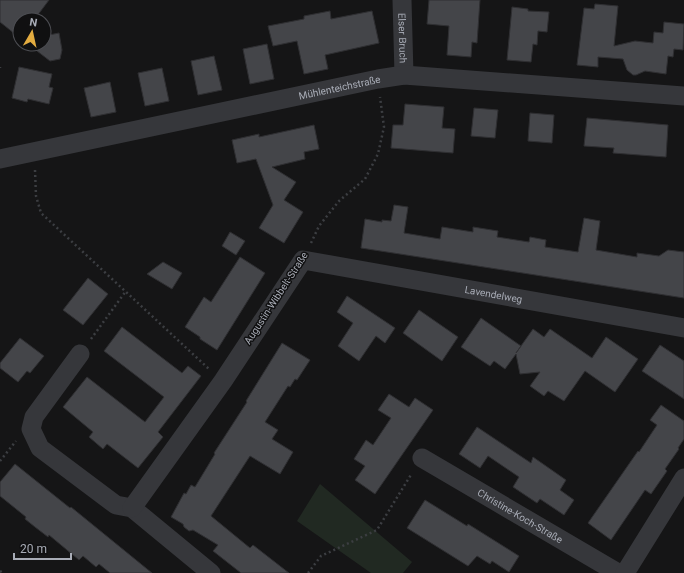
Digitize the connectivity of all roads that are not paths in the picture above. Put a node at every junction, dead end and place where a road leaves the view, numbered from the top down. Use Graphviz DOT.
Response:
graph roads {
  1 [pos="402,0"];
  2 [pos="404,75"];
  3 [pos="684,96"];
  4 [pos="0,159"];
  5 [pos="303,260"];
  6 [pos="684,328"];
  7 [pos="80,354"];
  8 [pos="422,458"];
  9 [pos="684,478"];
  10 [pos="132,508"];
  11 [pos="211,573"];
  12 [pos="618,573"];
  13 [pos="625,573"];
  1 -- 2 [label="street, Elser Bruch"];
  2 -- 3 [label="street, Mühlenteichstraße"];
  2 -- 4 [label="street, Mühlenteichstraße"];
  5 -- 6 [label="street, Lavendelweg"];
  5 -- 10 [label="street, Augustin-Wibbelt-Straße"];
  7 -- 10 [label="street"];
  8 -- 12 [label="street, Christine-Koch-Straße"];
  9 -- 13 [label="street"];
  10 -- 11 [label="street"];
}
